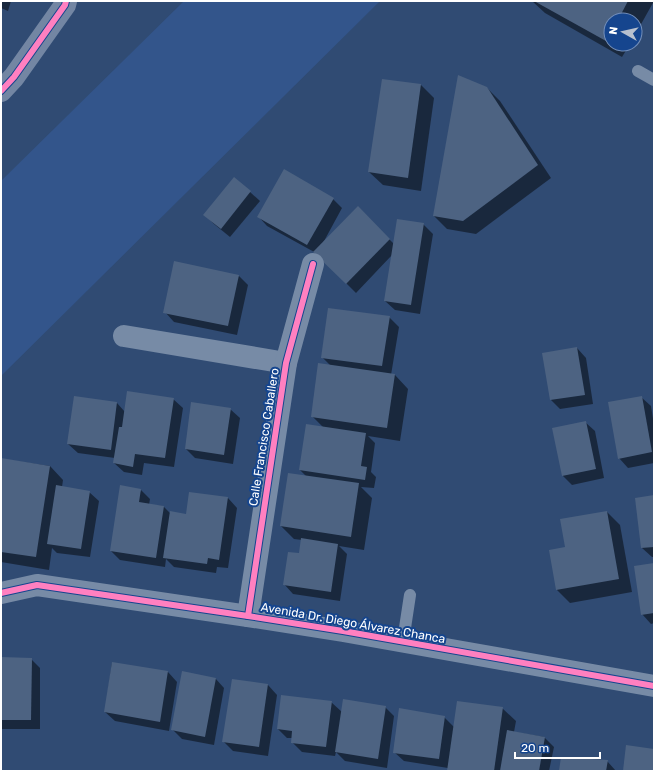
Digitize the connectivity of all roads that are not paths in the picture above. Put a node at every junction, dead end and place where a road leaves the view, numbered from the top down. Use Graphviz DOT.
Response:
graph roads {
  1 [pos="66,1"];
  2 [pos="638,71"];
  3 [pos="654,80"];
  4 [pos="1,91"];
  5 [pos="313,264"];
  6 [pos="124,336"];
  7 [pos="286,363"];
  8 [pos="1,593"];
  9 [pos="410,595"];
  10 [pos="248,616"];
  11 [pos="403,642"];
  12 [pos="654,686"];
  1 -- 4 [label="street"];
  2 -- 3 [label="lane"];
  5 -- 7 [label="street, Calle Francisco Caballero"];
  6 -- 7 [label="street"];
  7 -- 10 [label="street, Calle Francisco Caballero"];
  8 -- 10 [label="street, Avenida Dr. Diego Álvarez Chanca"];
  9 -- 11 [label="lane"];
  10 -- 11 [label="street, Avenida Dr. Diego Álvarez Chanca"];
  11 -- 12 [label="street, Avenida Dr. Diego Álvarez Chanca"];
}
